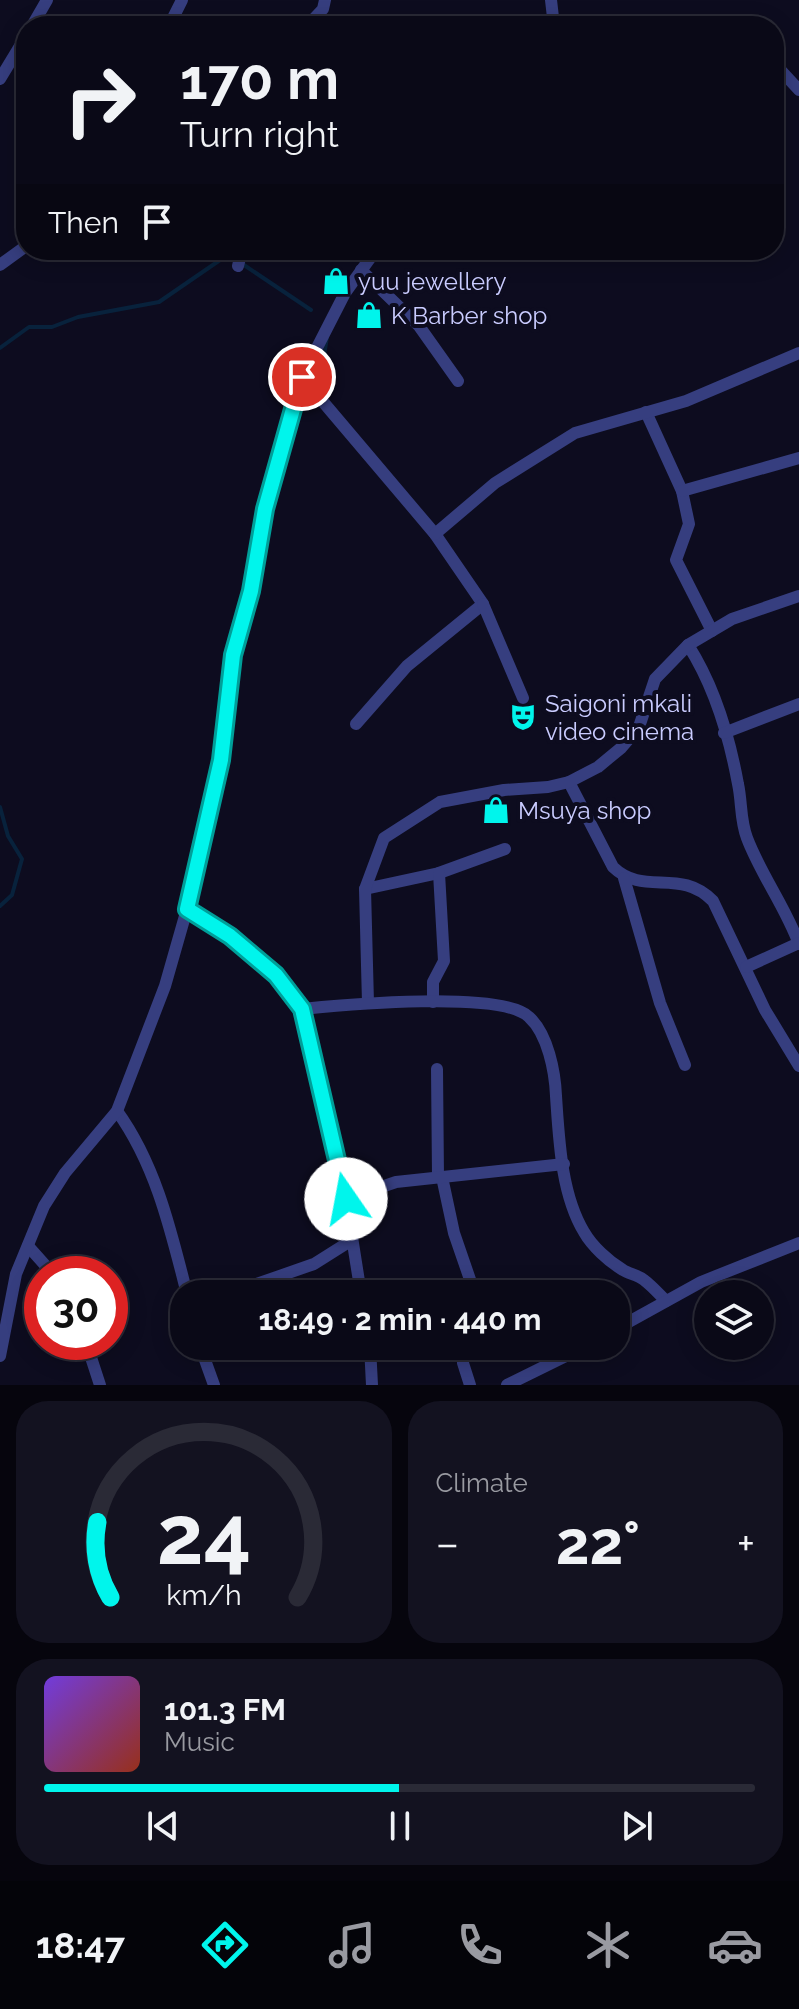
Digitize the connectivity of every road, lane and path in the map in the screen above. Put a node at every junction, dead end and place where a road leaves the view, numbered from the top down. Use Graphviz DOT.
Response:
graph roads {
  1 [pos="16,54"];
  2 [pos="784,74"];
  3 [pos="0,79"];
  4 [pos="799,90"];
  5 [pos="240,260"];
  6 [pos="368,260"];
  7 [pos="238,266"];
  8 [pos="361,270"];
  9 [pos="799,353"];
  10 [pos="302,377"];
  11 [pos="458,381"];
  12 [pos="646,412"];
  13 [pos="799,458"];
  14 [pos="682,491"];
  15 [pos="435,534"];
  16 [pos="799,596"];
  17 [pos="483,604"];
  18 [pos="712,631"];
  19 [pos="688,645"];
  20 [pos="523,698"];
  21 [pos="799,704"];
  22 [pos="356,724"];
  23 [pos="724,733"];
  24 [pos="569,782"];
  25 [pos="505,849"];
  26 [pos="439,873"];
  27 [pos="624,878"];
  28 [pos="365,889"];
  29 [pos="187,909"];
  30 [pos="799,944"];
  31 [pos="746,967"];
  32 [pos="433,1002"];
  33 [pos="368,1003"];
  34 [pos="302,1009"];
  35 [pos="685,1065"];
  36 [pos="799,1066"];
  37 [pos="437,1069"];
  38 [pos="117,1111"];
  39 [pos="564,1164"];
  40 [pos="440,1177"];
  41 [pos="346,1199"];
  42 [pos="352,1240"];
  43 [pos="799,1243"];
  44 [pos="28,1246"];
  45 [pos="37,1256"];
  46 [pos="16,1274"];
  47 [pos="0,1276"];
  48 [pos="183,1280"];
  49 [pos="271,1280"];
  50 [pos="359,1280"];
  51 [pos="470,1280"];
  52 [pos="666,1301"];
  53 [pos="630,1321"];
  54 [pos="0,1356"];
  55 [pos="92,1360"];
  56 [pos="205,1360"];
  57 [pos="371,1360"];
  58 [pos="463,1360"];
  59 [pos="558,1360"];
  60 [pos="100,1385"];
  61 [pos="214,1385"];
  62 [pos="372,1385"];
  63 [pos="470,1385"];
  64 [pos="507,1385"];
  1 -- 3 [label="street"];
  2 -- 4 [label="street"];
  5 -- 7 [label="street"];
  6 -- 8 [label="street"];
  8 -- 10 [label="street"];
  8 -- 11 [label="street"];
  9 -- 12 [label="street"];
  10 -- 15 [label="street"];
  10 -- 29 [label="street"];
  12 -- 14 [label="street"];
  12 -- 15 [label="street"];
  13 -- 14 [label="street"];
  14 -- 18 [label="street"];
  15 -- 17 [label="street"];
  16 -- 18 [label="street"];
  17 -- 20 [label="street"];
  17 -- 22 [label="street"];
  18 -- 19 [label="street"];
  19 -- 23 [label="street"];
  19 -- 24 [label="street"];
  21 -- 23 [label="street"];
  23 -- 30 [label="street"];
  24 -- 27 [label="street"];
  24 -- 28 [label="street"];
  25 -- 26 [label="street"];
  26 -- 28 [label="street"];
  26 -- 32 [label="street"];
  27 -- 31 [label="street"];
  27 -- 35 [label="street"];
  28 -- 33 [label="street"];
  29 -- 34 [label="street"];
  29 -- 38 [label="street"];
  30 -- 31 [label="street"];
  31 -- 36 [label="street"];
  32 -- 33 [label="street"];
  32 -- 39 [label="street"];
  33 -- 34 [label="street"];
  34 -- 41 [label="street"];
  37 -- 40 [label="street"];
  38 -- 44 [label="street"];
  38 -- 48 [label="street"];
  39 -- 40 [label="street"];
  39 -- 52 [label="street"];
  40 -- 41 [label="street"];
  40 -- 51 [label="street"];
  41 -- 42 [label="street"];
  42 -- 49 [label="street"];
  42 -- 50 [label="street"];
  43 -- 52 [label="street"];
  44 -- 45 [label="street"];
  44 -- 46 [label="street"];
  46 -- 47 [label="street"];
  46 -- 54 [label="street"];
  52 -- 53 [label="street"];
  55 -- 60 [label="street"];
  56 -- 61 [label="street"];
  57 -- 62 [label="street"];
  58 -- 63 [label="street"];
  59 -- 64 [label="street"];
}
